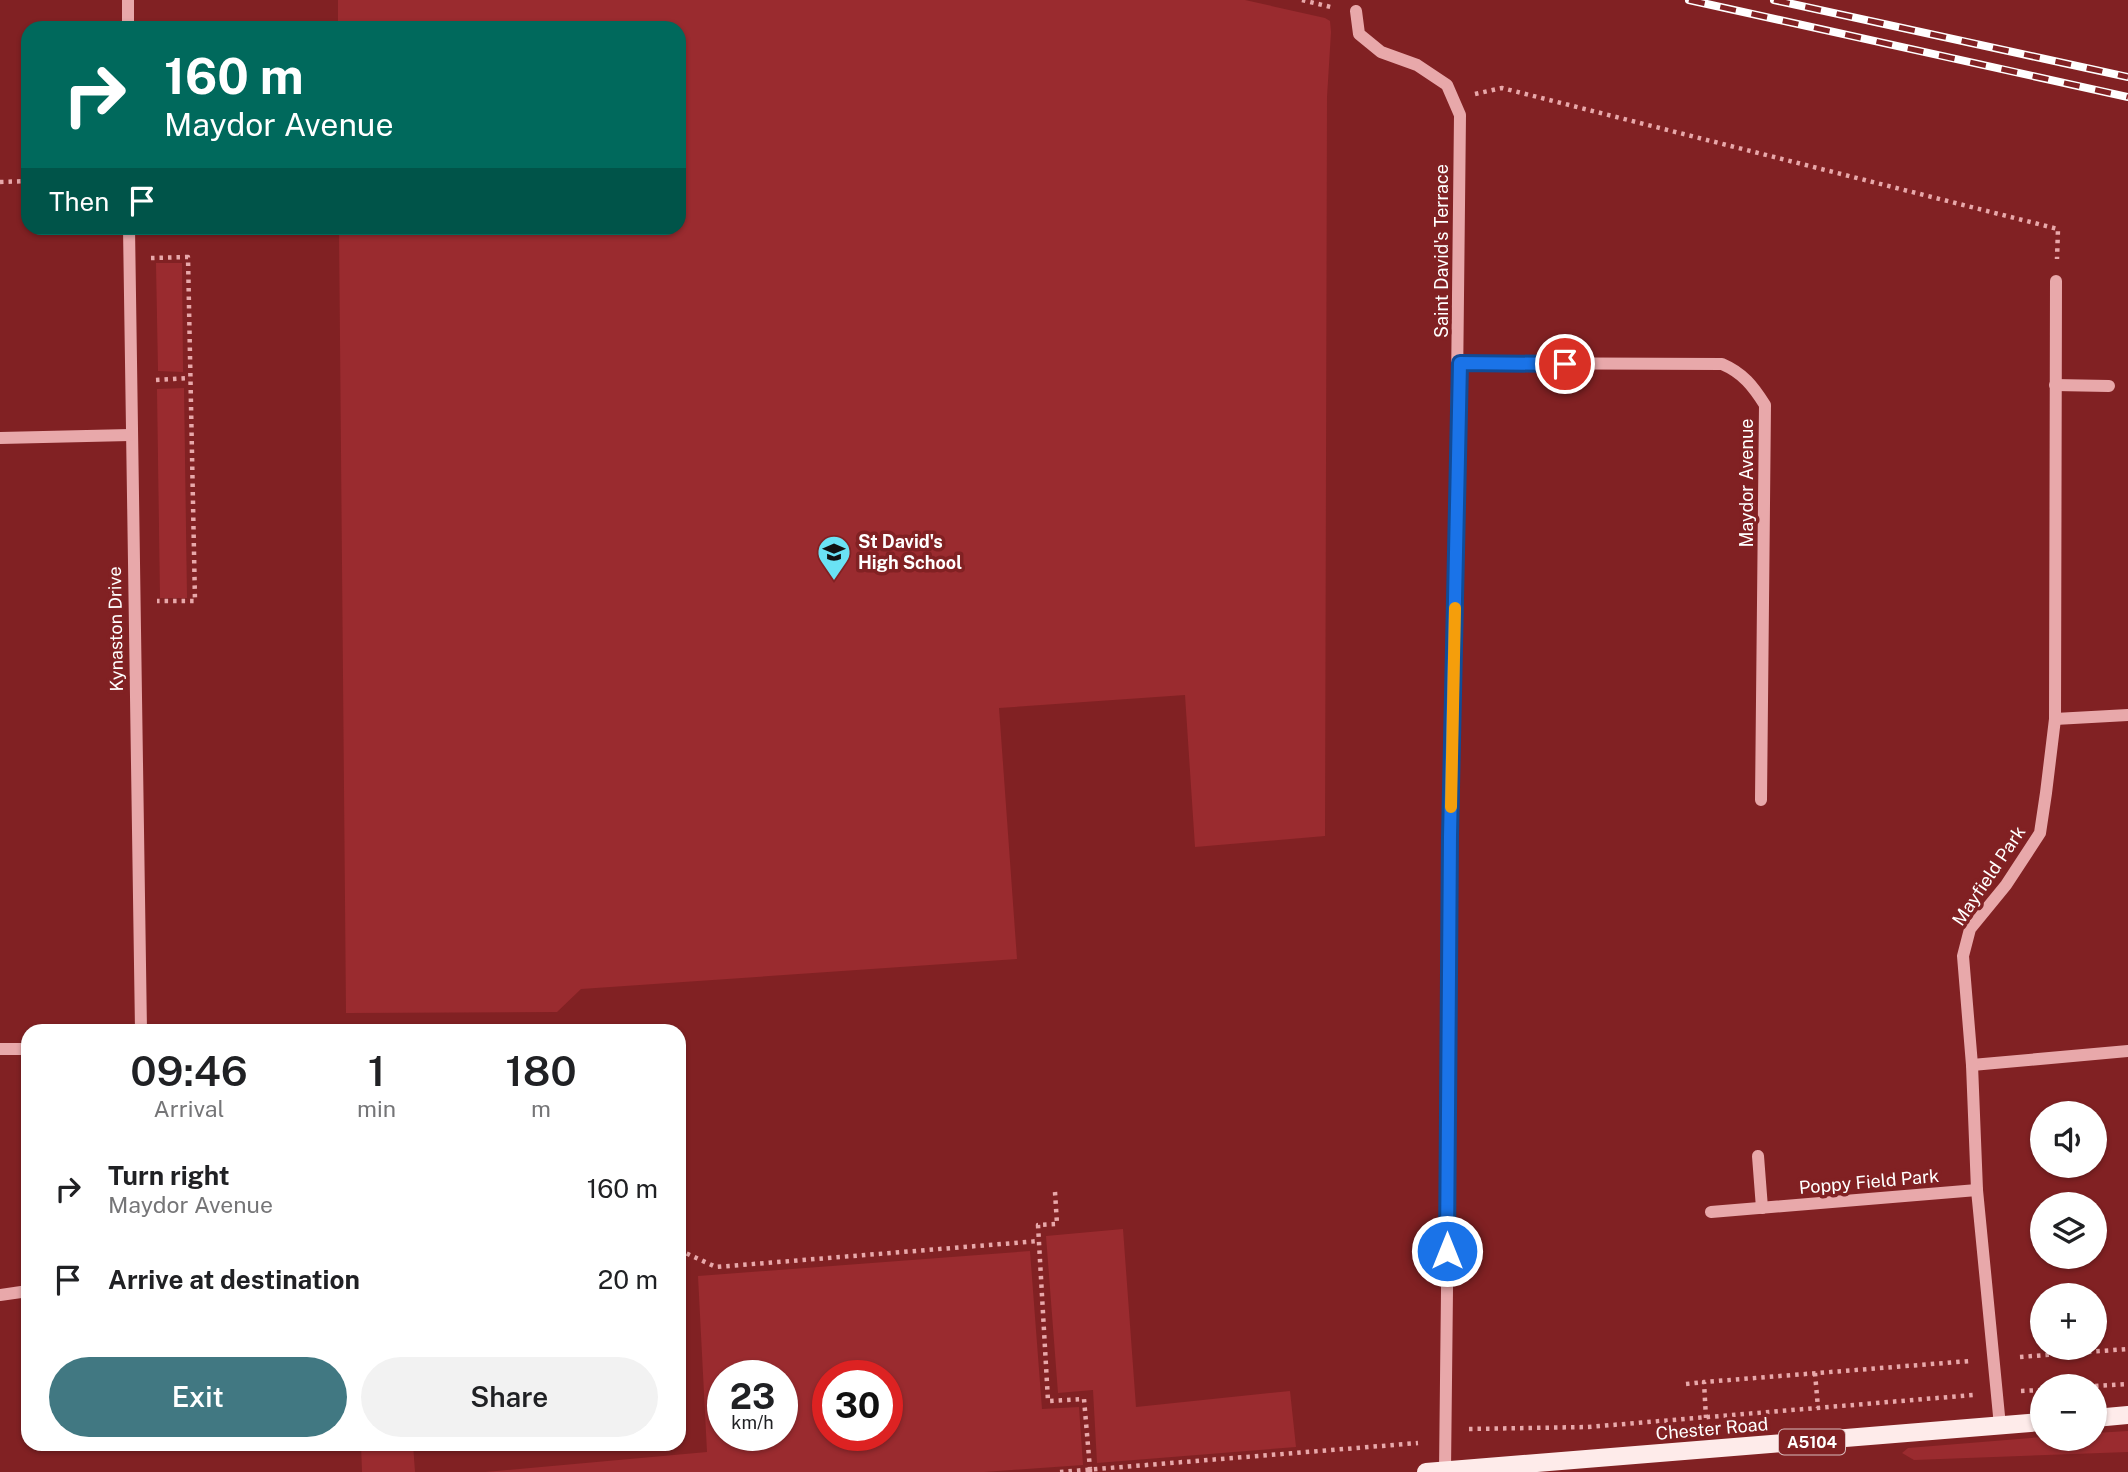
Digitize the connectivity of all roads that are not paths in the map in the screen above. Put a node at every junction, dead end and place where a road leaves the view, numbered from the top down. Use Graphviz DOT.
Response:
graph roads {
  1 [pos="128,0"];
  2 [pos="1356,11"];
  3 [pos="128,21"];
  4 [pos="130,235"];
  5 [pos="2056,281"];
  6 [pos="1460,363"];
  7 [pos="2054,385"];
  8 [pos="2109,386"];
  9 [pos="130,435"];
  10 [pos="0,438"];
  11 [pos="2128,715"];
  12 [pos="2055,719"];
  13 [pos="1761,800"];
  14 [pos="141,1024"];
  15 [pos="0,1049"];
  16 [pos="21,1049"];
  17 [pos="2128,1051"];
  18 [pos="1972,1065"];
  19 [pos="1758,1156"];
  20 [pos="1978,1190"];
  21 [pos="1762,1208"];
  22 [pos="1711,1212"];
  23 [pos="21,1292"];
  24 [pos="0,1295"];
  25 [pos="2128,1415"];
  26 [pos="2107,1417"];
  27 [pos="2030,1423"];
  28 [pos="2000,1426"];
  29 [pos="1583,1466"];
  30 [pos="1445,1471"];
  31 [pos="1426,1472"];
  1 -- 3 [label="street"];
  2 -- 6 [label="street, Saint David's Terrace"];
  4 -- 9 [label="street, Kynaston Drive"];
  5 -- 7 [label="street, Mayfield Park"];
  6 -- 13 [label="street, Maydor Avenue"];
  6 -- 30 [label="street, Saint David's Terrace"];
  7 -- 8 [label="street"];
  7 -- 12 [label="street, Mayfield Park"];
  9 -- 10 [label="street"];
  9 -- 14 [label="street, Kynaston Drive"];
  11 -- 12 [label="street"];
  12 -- 18 [label="street, Mayfield Park"];
  15 -- 16 [label="street"];
  17 -- 18 [label="street"];
  18 -- 20 [label="street, Mayfield Park"];
  19 -- 21 [label="street"];
  20 -- 21 [label="street, Poppy Field Park"];
  20 -- 28 [label="street, Mayfield Park"];
  21 -- 22 [label="street, Poppy Field Park"];
  23 -- 24 [label="street"];
  25 -- 26 [label="main road"];
  27 -- 28 [label="main road, Chester Road / A5104"];
  28 -- 29 [label="main road, Chester Road / A5104"];
  29 -- 30 [label="main road, Chester Road / A5104"];
  30 -- 31 [label="main road, Chester Road / A5104"];
}
